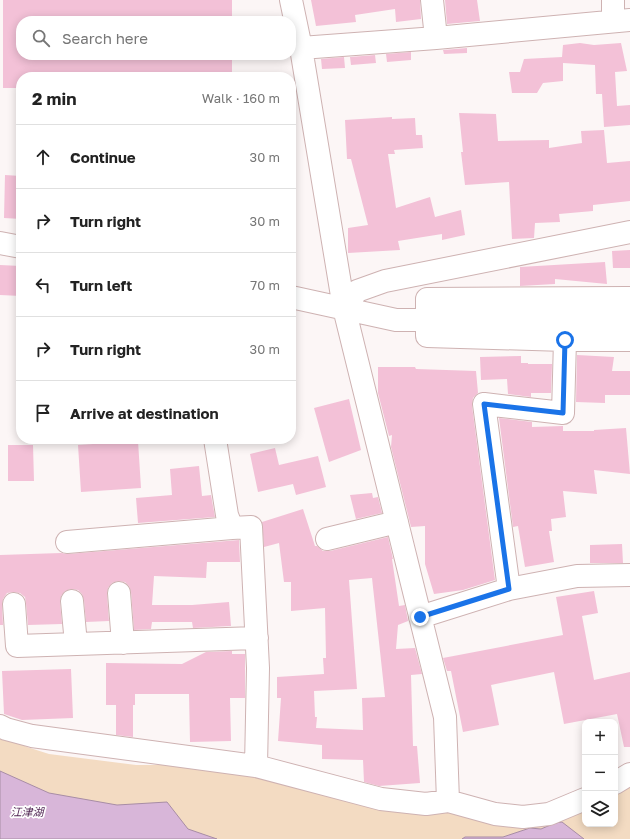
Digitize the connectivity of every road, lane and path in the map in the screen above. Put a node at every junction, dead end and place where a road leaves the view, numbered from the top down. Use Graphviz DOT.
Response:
graph roads {
  1 [pos="291,0"];
  2 [pos="432,0"];
  3 [pos="619,14"];
  4 [pos="294,16"];
  5 [pos="296,24"];
  6 [pos="436,38"];
  7 [pos="301,48"];
  8 [pos="630,232"];
  9 [pos="0,243"];
  10 [pos="16,246"];
  11 [pos="296,298"];
  12 [pos="630,298"];
  13 [pos="344,308"];
  14 [pos="427,320"];
  15 [pos="630,320"];
  16 [pos="565,340"];
  17 [pos="630,340"];
  18 [pos="216,444"];
  19 [pos="397,522"];
  20 [pos="232,528"];
  21 [pos="326,539"];
  22 [pos="67,542"];
  23 [pos="630,574"];
  24 [pos="509,589"];
  25 [pos="119,593"];
  26 [pos="72,601"];
  27 [pos="14,604"];
  28 [pos="420,617"];
  29 [pos="257,638"];
  30 [pos="123,643"];
  31 [pos="76,644"];
  32 [pos="0,726"];
  33 [pos="256,766"];
  34 [pos="630,774"];
  35 [pos="618,781"];
  36 [pos="582,800"];
  37 [pos="448,801"];
  1 -- 4 [label="street"];
  2 -- 6 [label="street"];
  3 -- 6 [label="street"];
  5 -- 7 [label="street"];
  6 -- 7 [label="street"];
  7 -- 13 [label="street"];
  8 -- 13 [label="street"];
  9 -- 10 [label="street"];
  11 -- 13 [label="street"];
  12 -- 14 [label="street"];
  13 -- 14 [label="street"];
  13 -- 19 [label="street"];
  14 -- 15 [label="street"];
  14 -- 16 [label="street"];
  16 -- 17 [label="street"];
  16 -- 24 [label="street"];
  18 -- 20 [label="street"];
  19 -- 21 [label="street"];
  19 -- 28 [label="street"];
  20 -- 22 [label="street"];
  20 -- 29 [label="street"];
  23 -- 24 [label="street"];
  24 -- 28 [label="street"];
  25 -- 30 [label="street"];
  26 -- 31 [label="street"];
  27 -- 31 [label="street"];
  28 -- 37 [label="street"];
  29 -- 30 [label="street"];
  29 -- 33 [label="street"];
  30 -- 31 [label="street"];
  32 -- 33 [label="street"];
  33 -- 37 [label="street"];
  34 -- 35 [label="street"];
  36 -- 37 [label="street"];
}
